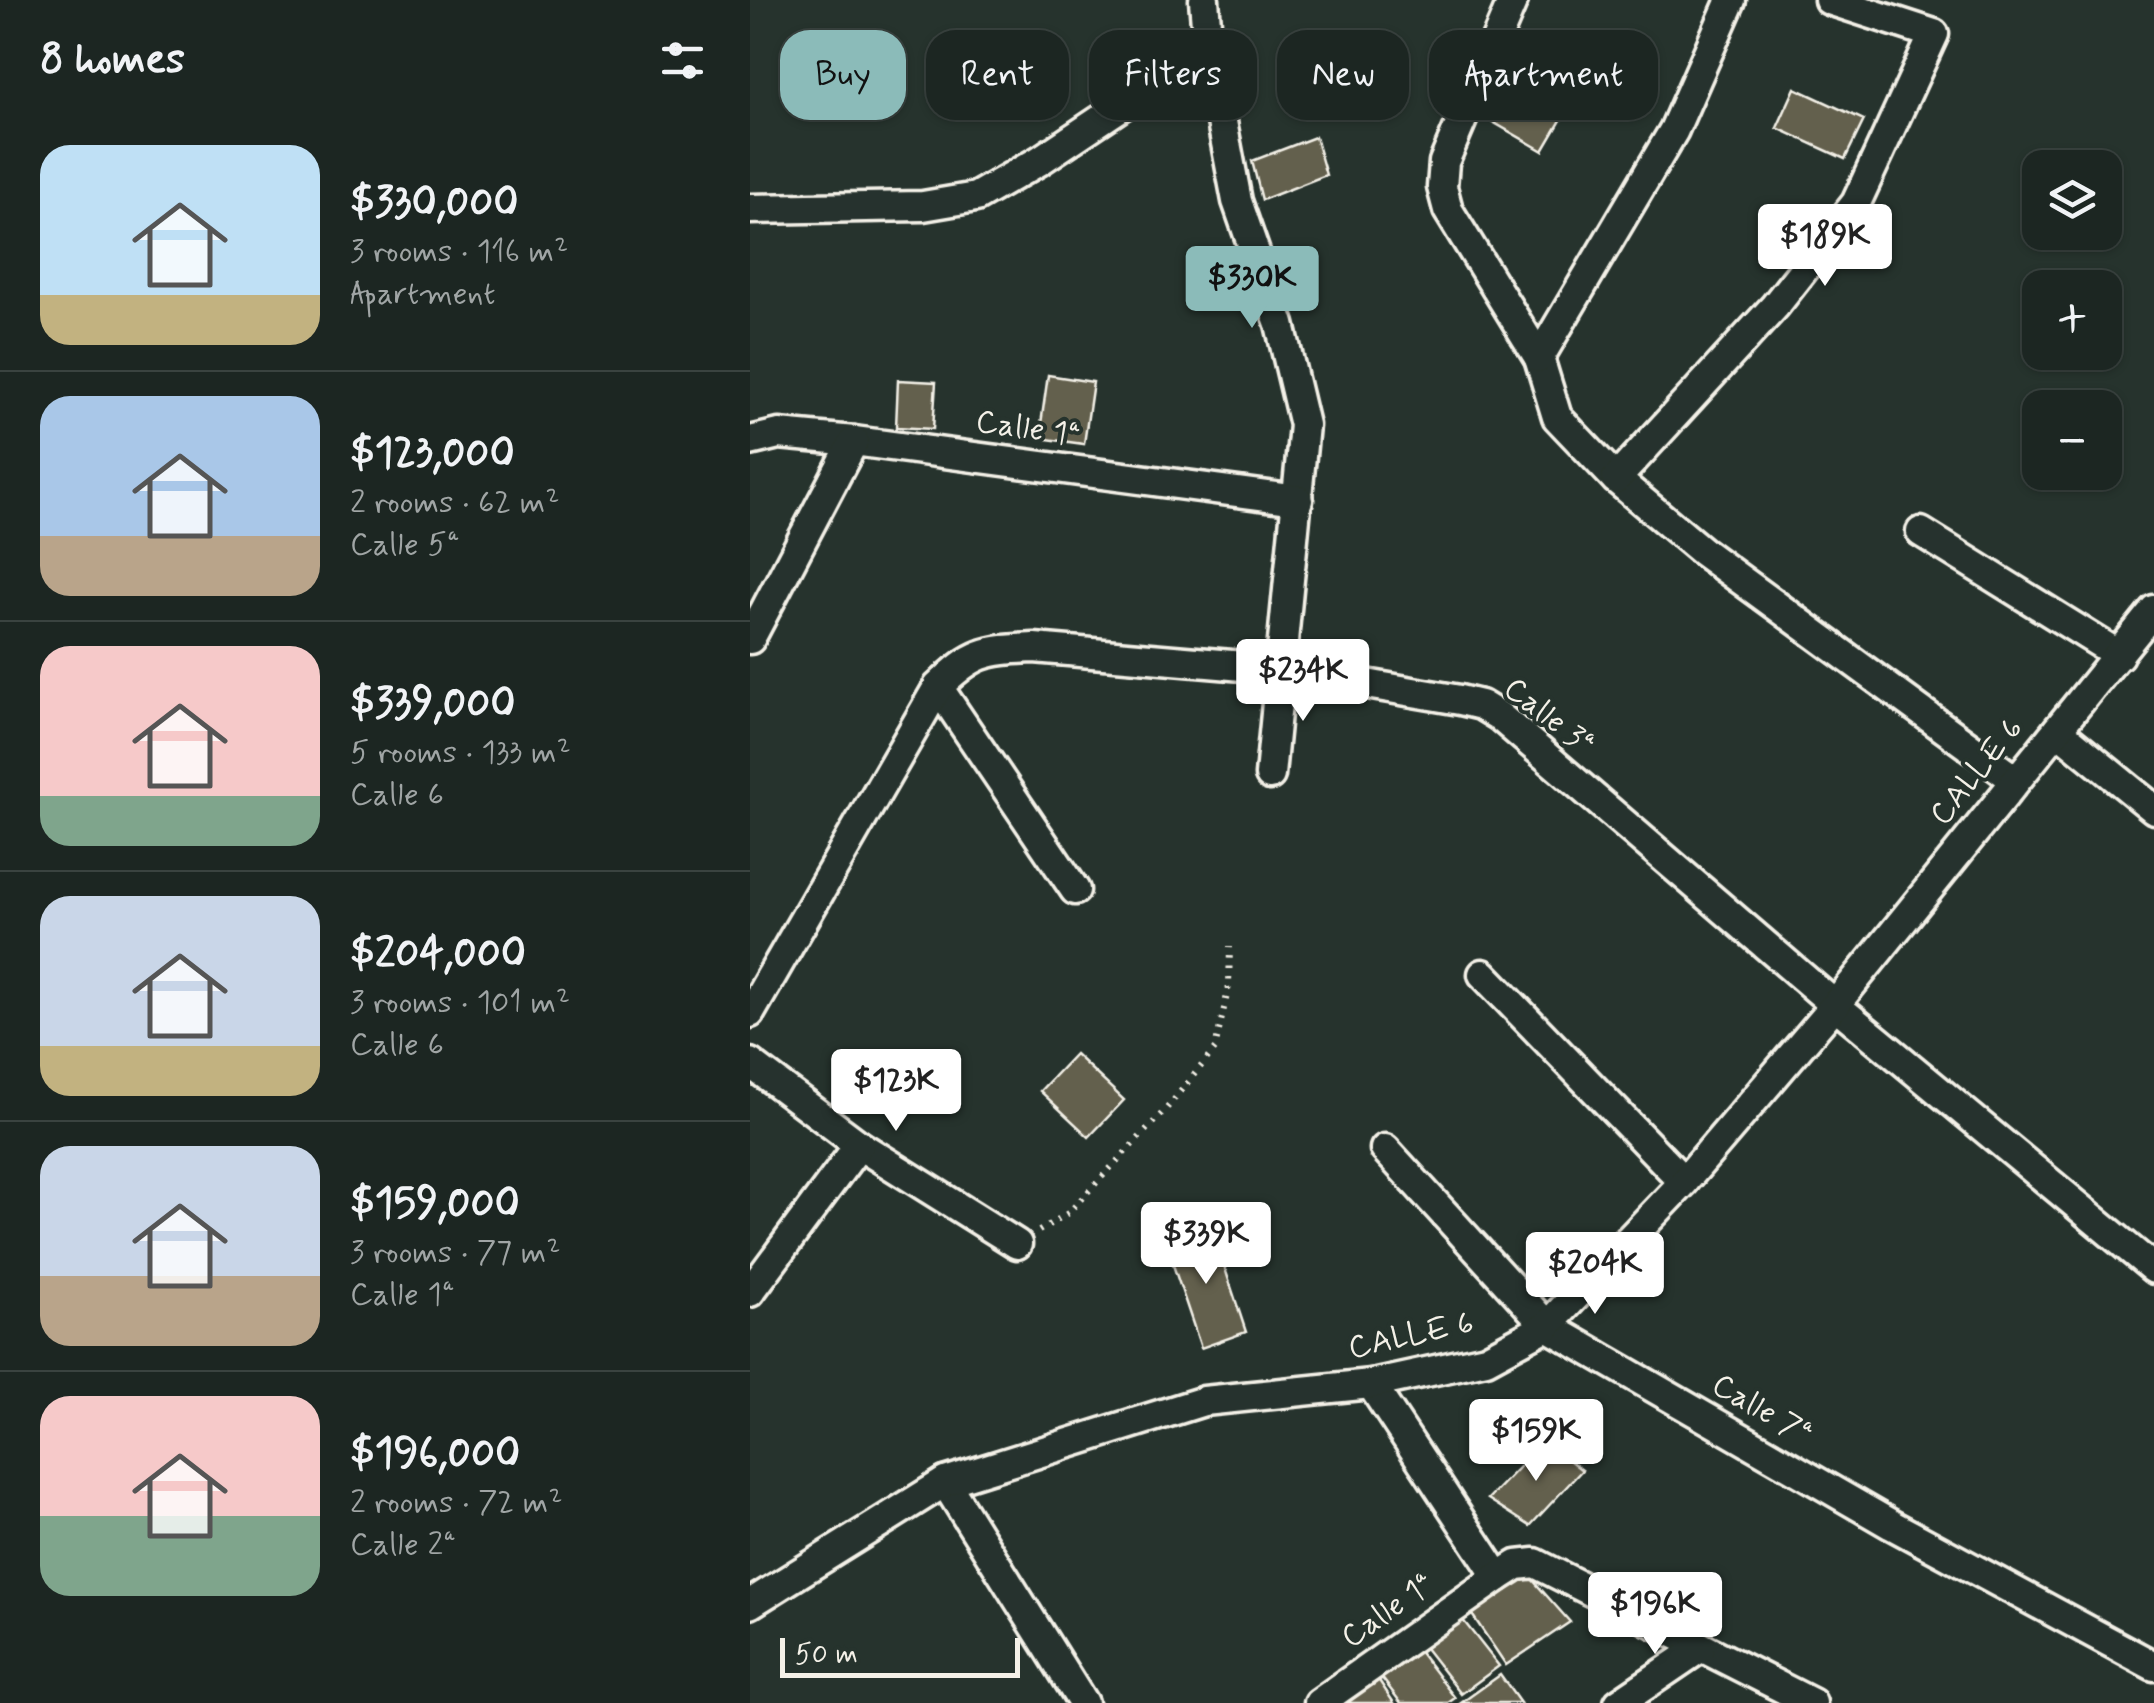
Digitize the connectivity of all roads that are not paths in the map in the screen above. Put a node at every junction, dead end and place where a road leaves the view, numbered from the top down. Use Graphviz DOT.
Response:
graph roads {
  1 [pos="1204,0"];
  2 [pos="1512,0"];
  3 [pos="1731,0"];
  4 [pos="1829,0"];
  5 [pos="1206,30"];
  6 [pos="1099,120"];
  7 [pos="1222,120"];
  8 [pos="750,209"];
  9 [pos="1539,358"];
  10 [pos="750,441"];
  11 [pos="854,441"];
  12 [pos="1616,479"];
  13 [pos="1298,500"];
  14 [pos="1921,532"];
  15 [pos="2154,610"];
  16 [pos="750,639"];
  17 [pos="2119,655"];
  18 [pos="1278,669"];
  19 [pos="938,688"];
  20 [pos="2057,730"];
  21 [pos="1270,775"];
  22 [pos="2015,780"];
  23 [pos="2154,809"];
  24 [pos="1075,890"];
  25 [pos="1482,974"];
  26 [pos="1836,1004"];
  27 [pos="750,1013"];
  28 [pos="750,1063"];
  29 [pos="859,1145"];
  30 [pos="1385,1149"];
  31 [pos="1684,1182"];
  32 [pos="1016,1244"];
  33 [pos="2154,1270"];
  34 [pos="750,1292"];
  35 [pos="1548,1326"];
  36 [pos="1371,1384"];
  37 [pos="945,1482"];
  38 [pos="1498,1577"];
  39 [pos="750,1604"];
  40 [pos="1700,1648"];
  41 [pos="2154,1666"];
  42 [pos="1083,1703"];
  43 [pos="1319,1703"];
  44 [pos="1619,1703"];
  45 [pos="1812,1703"];
  1 -- 5 [label="street"];
  2 -- 9 [label="street"];
  3 -- 9 [label="street"];
  4 -- 12 [label="street"];
  6 -- 8 [label="street"];
  7 -- 13 [label="street"];
  9 -- 12 [label="street"];
  10 -- 11 [label="street, Calle 1ª"];
  11 -- 13 [label="street, Calle 1ª"];
  11 -- 16 [label="street"];
  12 -- 22 [label="street"];
  13 -- 18 [label="street"];
  14 -- 17 [label="street"];
  15 -- 17 [label="street, CALLE 6"];
  17 -- 20 [label="street, CALLE 6"];
  18 -- 19 [label="street, Calle 3ª"];
  18 -- 21 [label="street"];
  18 -- 26 [label="street, Calle 3ª"];
  19 -- 24 [label="street"];
  19 -- 27 [label="street, Calle 3ª"];
  20 -- 22 [label="street, CALLE 6"];
  20 -- 23 [label="street"];
  22 -- 26 [label="street, CALLE 6"];
  25 -- 31 [label="street"];
  26 -- 31 [label="street, CALLE 6"];
  26 -- 33 [label="street, Calle 3ª"];
  28 -- 29 [label="street"];
  29 -- 32 [label="street"];
  29 -- 34 [label="street"];
  30 -- 35 [label="street, Calle 7ª"];
  31 -- 35 [label="street, CALLE 6"];
  35 -- 36 [label="street, CALLE 6"];
  35 -- 41 [label="street, Calle 7ª"];
  36 -- 37 [label="street, CALLE 6"];
  36 -- 38 [label="street"];
  37 -- 39 [label="street, CALLE 6"];
  37 -- 42 [label="street"];
  38 -- 40 [label="street"];
  38 -- 43 [label="street, Calle 1ª"];
  40 -- 44 [label="street"];
  40 -- 45 [label="street"];
}
